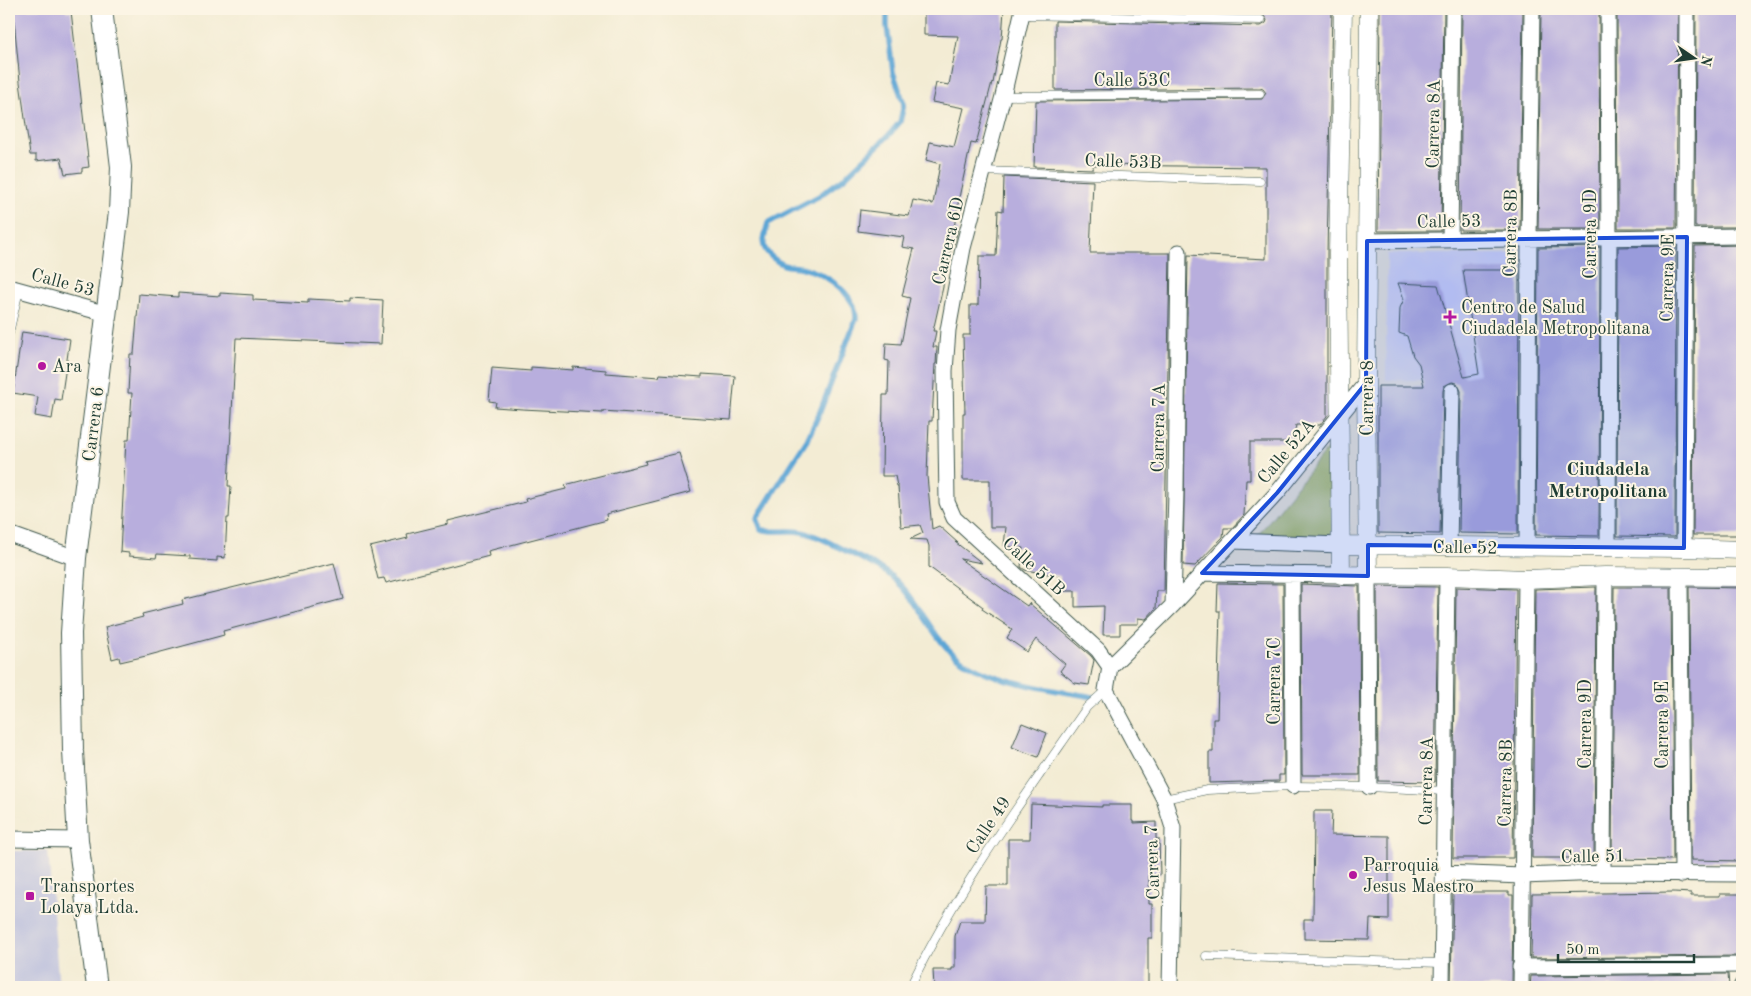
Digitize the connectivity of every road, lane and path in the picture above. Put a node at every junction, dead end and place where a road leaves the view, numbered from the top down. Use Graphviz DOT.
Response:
graph roads {
  1 [pos="102,9"];
  2 [pos="1343,9"];
  3 [pos="1369,9"];
  4 [pos="1453,9"];
  5 [pos="1532,9"];
  6 [pos="1608,9"];
  7 [pos="1687,9"];
  8 [pos="1022,12"];
  9 [pos="1261,20"];
  10 [pos="1260,94"];
  11 [pos="1003,96"];
  12 [pos="984,171"];
  13 [pos="1260,181"];
  14 [pos="1742,236"];
  15 [pos="1686,237"];
  16 [pos="1609,238"];
  17 [pos="1529,239"];
  18 [pos="1450,240"];
  19 [pos="1367,241"];
  20 [pos="1179,252"];
  21 [pos="14,289"];
  22 [pos="107,314"];
  23 [pos="9,333"];
  24 [pos="1366,383"];
  25 [pos="1452,391"];
  26 [pos="1340,415"];
  27 [pos="946,487"];
  28 [pos="9,534"];
  29 [pos="1233,541"];
  30 [pos="1341,545"];
  31 [pos="1368,545"];
  32 [pos="1449,547"];
  33 [pos="1527,547"];
  34 [pos="1608,548"];
  35 [pos="1684,548"];
  36 [pos="1742,550"];
  37 [pos="76,558"];
  38 [pos="1202,573"];
  39 [pos="1292,575"];
  40 [pos="1341,575"];
  41 [pos="1368,576"];
  42 [pos="1447,576"];
  43 [pos="1605,576"];
  44 [pos="1680,576"];
  45 [pos="1742,577"];
  46 [pos="1526,579"];
  47 [pos="1173,605"];
  48 [pos="1110,667"];
  49 [pos="1106,690"];
  50 [pos="1294,786"];
  51 [pos="1369,787"];
  52 [pos="1445,792"];
  53 [pos="1164,799"];
  54 [pos="9,839"];
  55 [pos="78,840"];
  56 [pos="1444,873"];
  57 [pos="1603,873"];
  58 [pos="1742,874"];
  59 [pos="1682,875"];
  60 [pos="1522,876"];
  61 [pos="1206,956"];
  62 [pos="1442,963"];
  63 [pos="1742,966"];
  64 [pos="1520,967"];
  65 [pos="97,987"];
  66 [pos="910,987"];
  67 [pos="1170,987"];
  68 [pos="1442,987"];
  69 [pos="1521,987"];
  1 -- 22 [label="main road, Carrera 6"];
  2 -- 26 [label="street, Carrera 8"];
  3 -- 19 [label="street, Carrera 8"];
  4 -- 18 [label="street, Carrera 8A"];
  5 -- 17 [label="street, Carrera 8B"];
  6 -- 16 [label="street, Carrera 9D"];
  7 -- 15 [label="street, Carrera 9E"];
  8 -- 9 [label="lane"];
  8 -- 11 [label="street, Carrera 6D"];
  10 -- 11 [label="lane, Calle 53C"];
  11 -- 12 [label="street, Carrera 6D"];
  12 -- 13 [label="lane, Calle 53B"];
  12 -- 27 [label="street, Carrera 6D"];
  14 -- 15 [label="street, Calle 53"];
  15 -- 16 [label="street, Calle 53"];
  15 -- 35 [label="street, Carrera 9E"];
  16 -- 17 [label="street, Calle 53"];
  16 -- 34 [label="street, Carrera 9D"];
  17 -- 18 [label="street, Calle 53"];
  17 -- 33 [label="street, Carrera 8B"];
  18 -- 19 [label="street, Calle 53"];
  19 -- 24 [label="street, Carrera 8"];
  20 -- 47 [label="street, Carrera 7A"];
  21 -- 22 [label="street, Calle 53"];
  21 -- 23 [label="lane"];
  22 -- 37 [label="main road, Carrera 6"];
  24 -- 26 [label="street, Calle 52A"];
  24 -- 31 [label="street, Carrera 8"];
  25 -- 32 [label="street"];
  26 -- 29 [label="street, Calle 52A"];
  26 -- 30 [label="street, Carrera 8"];
  27 -- 48 [label="street, Calle 51B"];
  28 -- 37 [label="street"];
  29 -- 30 [label="street, Calle 52"];
  29 -- 38 [label="street"];
  30 -- 31 [label="street, Calle 52"];
  30 -- 40 [label="street, Carrera 8"];
  31 -- 32 [label="street, Calle 52"];
  31 -- 41 [label="street, Carrera 8"];
  32 -- 33 [label="street, Calle 52"];
  33 -- 34 [label="street, Calle 52"];
  34 -- 35 [label="street, Calle 52"];
  35 -- 36 [label="street, Calle 52"];
  37 -- 55 [label="main road, Carrera 6"];
  38 -- 39 [label="street, Calle 52"];
  38 -- 47 [label="street"];
  39 -- 40 [label="street, Calle 52"];
  39 -- 50 [label="street, Carrera 7C"];
  40 -- 41 [label="street, Calle 52"];
  41 -- 42 [label="street, Calle 52"];
  41 -- 51 [label="street, Carrera 8"];
  42 -- 46 [label="street, Calle 52"];
  42 -- 52 [label="street, Carrera 8A"];
  43 -- 44 [label="street, Calle 52"];
  43 -- 46 [label="street, Calle 52"];
  43 -- 57 [label="street, Carrera 9D"];
  44 -- 45 [label="street, Calle 52"];
  44 -- 59 [label="street, Carrera 9E"];
  46 -- 60 [label="street, Carrera 8B"];
  47 -- 48 [label="street"];
  48 -- 49 [label="street"];
  49 -- 53 [label="street, Carrera 7"];
  49 -- 66 [label="lane, Calle 49"];
  50 -- 51 [label="lane"];
  50 -- 53 [label="lane"];
  51 -- 52 [label="lane"];
  52 -- 56 [label="street, Carrera 8A"];
  53 -- 67 [label="street, Carrera 7"];
  54 -- 55 [label="street"];
  55 -- 65 [label="main road, Carrera 6"];
  56 -- 60 [label="street, Calle 51"];
  56 -- 62 [label="street, Carrera 8A"];
  57 -- 59 [label="street, Calle 51"];
  57 -- 60 [label="street, Calle 51"];
  58 -- 59 [label="street, Calle 51"];
  60 -- 64 [label="street, Carrera 8B"];
  61 -- 62 [label="lane"];
  62 -- 68 [label="street, Carrera 8A"];
  63 -- 64 [label="street"];
  64 -- 69 [label="street, Carrera 8B"];
}
